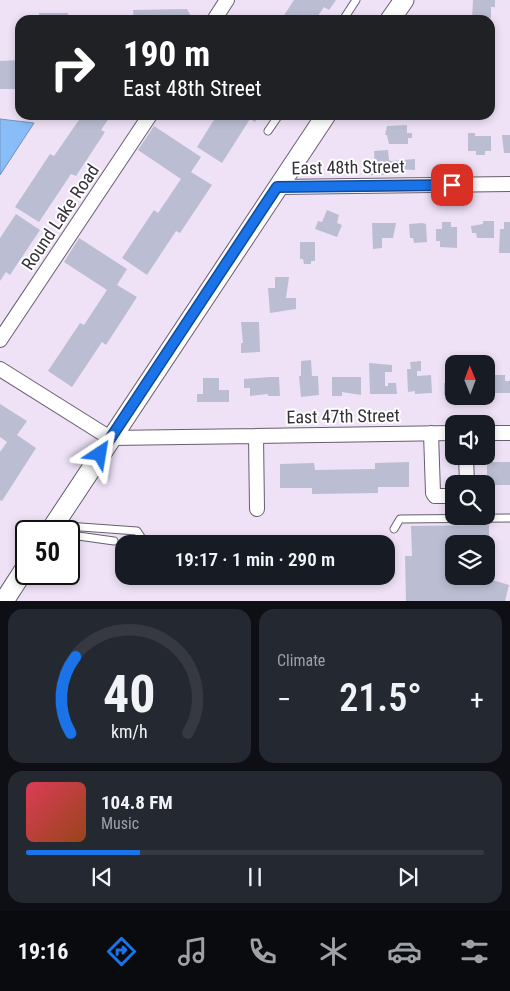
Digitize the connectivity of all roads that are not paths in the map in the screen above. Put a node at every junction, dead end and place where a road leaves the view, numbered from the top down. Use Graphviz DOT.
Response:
graph roads {
  1 [pos="227,0"];
  2 [pos="356,0"];
  3 [pos="404,0"];
  4 [pos="217,15"];
  5 [pos="346,15"];
  6 [pos="394,15"];
  7 [pos="147,120"];
  8 [pos="276,120"];
  9 [pos="323,120"];
  10 [pos="268,131"];
  11 [pos="510,184"];
  12 [pos="277,187"];
  13 [pos="0,340"];
  14 [pos="0,369"];
  15 [pos="510,432"];
  16 [pos="431,433"];
  17 [pos="445,433"];
  18 [pos="495,433"];
  19 [pos="256,436"];
  20 [pos="110,438"];
  21 [pos="445,496"];
  22 [pos="257,509"];
  23 [pos="510,518"];
  24 [pos="61,520"];
  25 [pos="80,526"];
  26 [pos="394,529"];
  27 [pos="140,535"];
  28 [pos="80,536"];
  29 [pos="114,541"];
  30 [pos="15,584"];
  31 [pos="4,601"];
  1 -- 4 [label="street"];
  2 -- 5 [label="lane"];
  3 -- 6 [label="main road"];
  7 -- 13 [label="street, Round Lake Road"];
  8 -- 10 [label="lane"];
  9 -- 12 [label="main road"];
  11 -- 12 [label="street, East 48th Street"];
  12 -- 20 [label="main road"];
  14 -- 20 [label="street"];
  15 -- 18 [label="street"];
  16 -- 17 [label="street, East 47th Street"];
  16 -- 19 [label="street, East 47th Street"];
  16 -- 21 [label="street"];
  19 -- 20 [label="street, East 47th Street"];
  19 -- 22 [label="street"];
  20 -- 24 [label="main road"];
  23 -- 26 [label="lane"];
  25 -- 27 [label="lane"];
  28 -- 29 [label="lane"];
  30 -- 31 [label="main road"];
}
